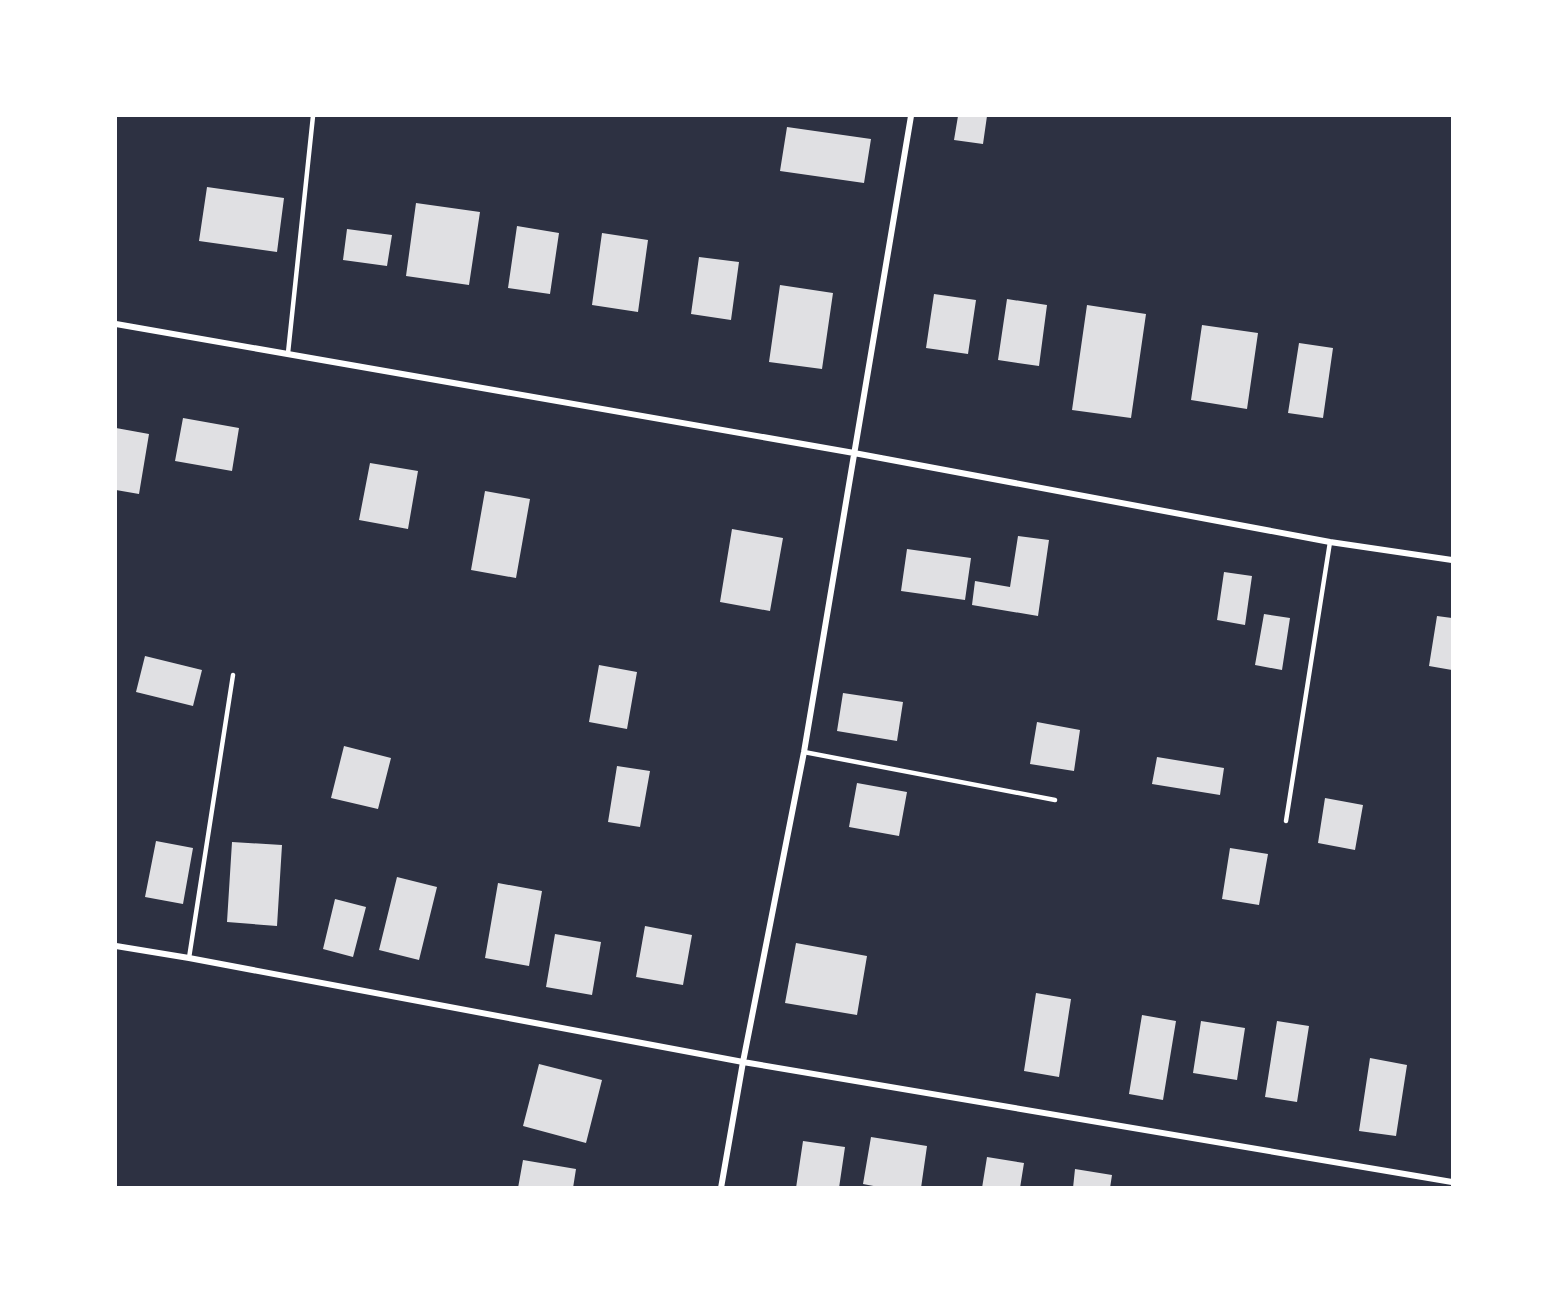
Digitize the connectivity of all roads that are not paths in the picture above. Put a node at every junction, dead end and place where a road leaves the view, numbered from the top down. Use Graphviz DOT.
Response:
graph roads {
  1 [pos="313,116"];
  2 [pos="911,116"];
  3 [pos="116,324"];
  4 [pos="288,353"];
  5 [pos="854,453"];
  6 [pos="1330,542"];
  7 [pos="1452,560"];
  8 [pos="233,675"];
  9 [pos="804,752"];
  10 [pos="1055,800"];
  11 [pos="1286,821"];
  12 [pos="116,946"];
  13 [pos="189,958"];
  14 [pos="743,1062"];
  15 [pos="1452,1182"];
  16 [pos="721,1188"];
  1 -- 4 [label="lane"];
  2 -- 5 [label="street"];
  3 -- 4 [label="street"];
  4 -- 5 [label="street"];
  5 -- 6 [label="street"];
  5 -- 9 [label="street"];
  6 -- 7 [label="street"];
  6 -- 11 [label="lane"];
  8 -- 13 [label="lane"];
  9 -- 10 [label="lane"];
  9 -- 14 [label="street"];
  12 -- 13 [label="street"];
  13 -- 14 [label="street"];
  14 -- 15 [label="street"];
  14 -- 16 [label="street"];
}
